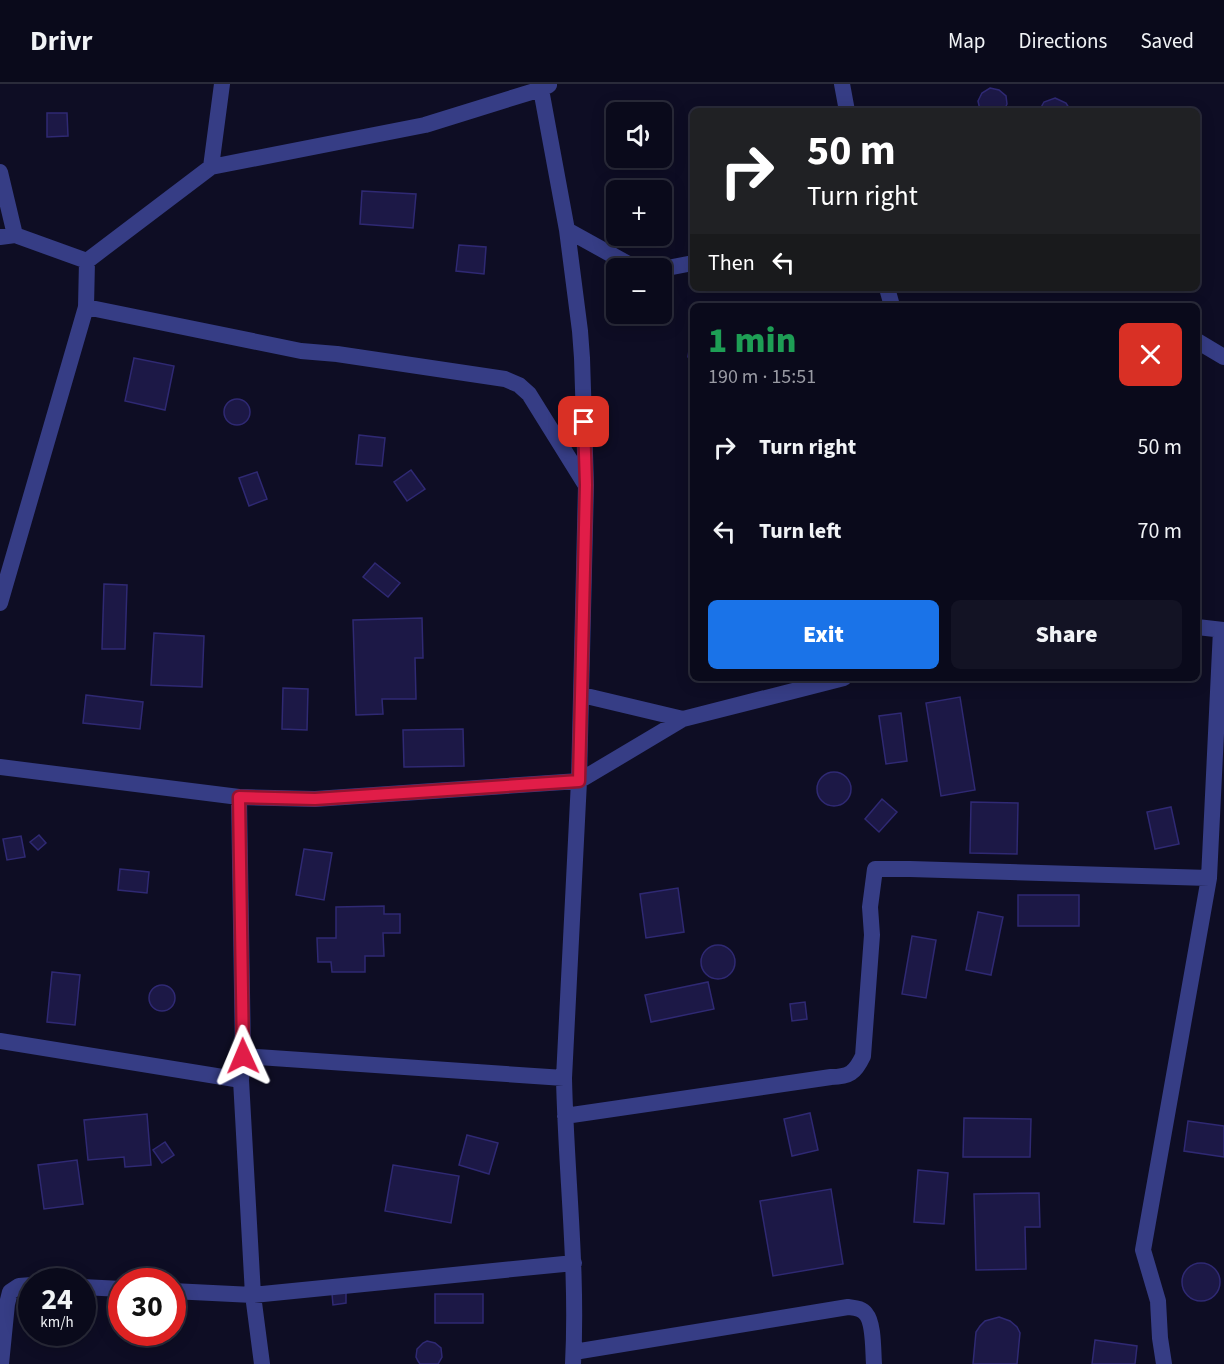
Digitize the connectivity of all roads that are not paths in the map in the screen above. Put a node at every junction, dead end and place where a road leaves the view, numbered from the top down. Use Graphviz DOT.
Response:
graph roads {
  1 [pos="222,84"];
  2 [pos="842,84"];
  3 [pos="544,86"];
  4 [pos="846,108"];
  5 [pos="211,167"];
  6 [pos="0,172"];
  7 [pos="567,230"];
  8 [pos="7,236"];
  9 [pos="618,258"];
  10 [pos="87,261"];
  11 [pos="690,264"];
  12 [pos="672,267"];
  13 [pos="86,307"];
  14 [pos="1200,343"];
  15 [pos="1224,357"];
  16 [pos="586,485"];
  17 [pos="0,603"];
  18 [pos="1200,627"];
  19 [pos="1222,630"];
  20 [pos="832,681"];
  21 [pos="582,695"];
  22 [pos="683,719"];
  23 [pos="0,767"];
  24 [pos="579,781"];
  25 [pos="239,797"];
  26 [pos="1209,878"];
  27 [pos="0,1041"];
  28 [pos="243,1056"];
  29 [pos="564,1078"];
  30 [pos="241,1080"];
  31 [pos="565,1116"];
  32 [pos="574,1263"];
  33 [pos="18,1287"];
  34 [pos="186,1292"];
  35 [pos="253,1295"];
  36 [pos="574,1358"];
  37 [pos="1,1364"];
  38 [pos="262,1364"];
  39 [pos="874,1364"];
  40 [pos="1164,1364"];
  1 -- 5 [label="street"];
  2 -- 4 [label="street"];
  3 -- 5 [label="street"];
  3 -- 7 [label="street"];
  5 -- 10 [label="street"];
  6 -- 8 [label="street"];
  7 -- 9 [label="street"];
  7 -- 16 [label="street"];
  8 -- 10 [label="street"];
  10 -- 13 [label="street"];
  11 -- 12 [label="street"];
  13 -- 16 [label="street"];
  13 -- 17 [label="street"];
  14 -- 15 [label="street"];
  16 -- 21 [label="street"];
  18 -- 19 [label="street"];
  19 -- 26 [label="street"];
  20 -- 22 [label="street"];
  21 -- 22 [label="street"];
  21 -- 24 [label="street"];
  22 -- 24 [label="street"];
  23 -- 25 [label="street"];
  24 -- 25 [label="street"];
  24 -- 29 [label="street"];
  25 -- 28 [label="street"];
  26 -- 31 [label="street"];
  26 -- 40 [label="street"];
  27 -- 30 [label="street"];
  28 -- 29 [label="street"];
  28 -- 30 [label="street"];
  29 -- 31 [label="street"];
  30 -- 35 [label="street"];
  31 -- 32 [label="street"];
  32 -- 35 [label="street"];
  32 -- 36 [label="street"];
  33 -- 37 [label="street"];
  34 -- 35 [label="street"];
  35 -- 38 [label="street"];
  36 -- 39 [label="street"];
}
